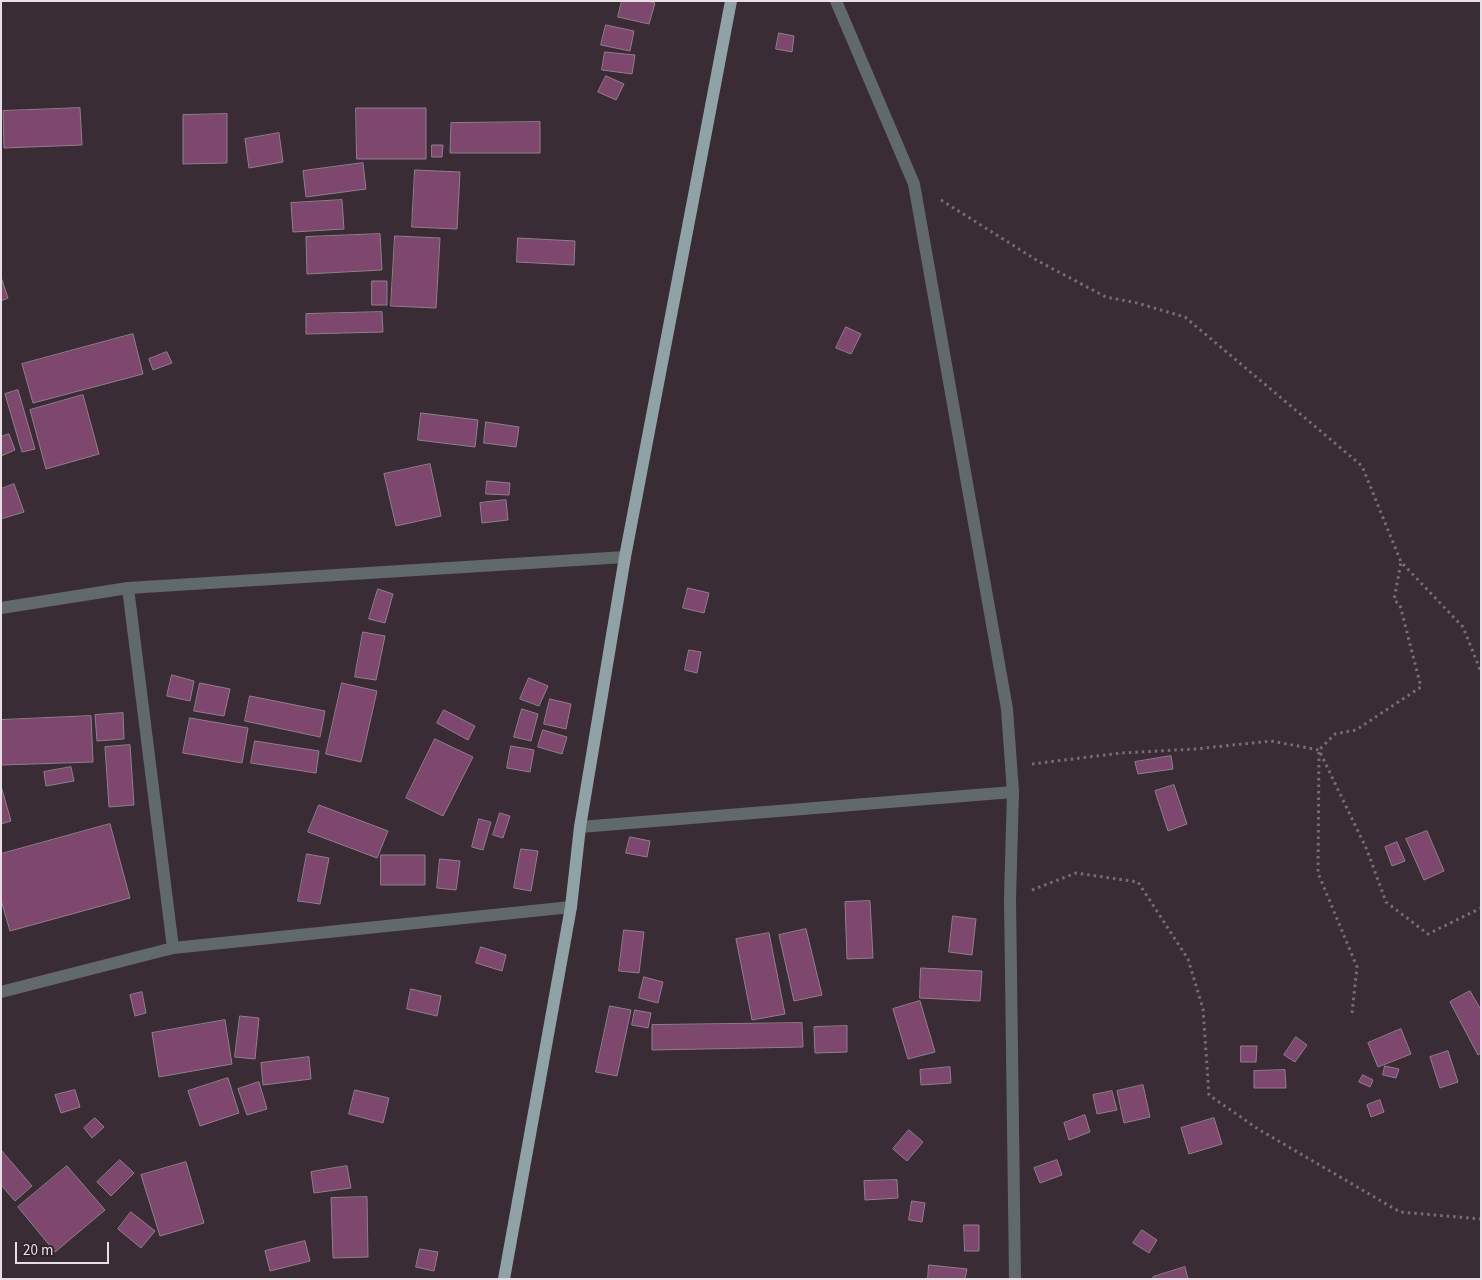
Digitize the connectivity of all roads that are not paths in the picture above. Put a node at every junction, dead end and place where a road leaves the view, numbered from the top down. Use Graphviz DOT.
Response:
graph roads {
  1 [pos="731,1"];
  2 [pos="836,1"];
  3 [pos="625,557"];
  4 [pos="128,588"];
  5 [pos="1,608"];
  6 [pos="1013,792"];
  7 [pos="580,827"];
  8 [pos="571,907"];
  9 [pos="173,948"];
  10 [pos="1,992"];
  11 [pos="504,1279"];
  12 [pos="1015,1279"];
  1 -- 3 [label="main road"];
  2 -- 6 [label="street"];
  3 -- 4 [label="street"];
  3 -- 7 [label="main road"];
  4 -- 5 [label="street"];
  4 -- 9 [label="street"];
  6 -- 7 [label="street"];
  6 -- 12 [label="street"];
  7 -- 8 [label="main road"];
  8 -- 9 [label="street"];
  8 -- 11 [label="main road"];
  9 -- 10 [label="street"];
}
